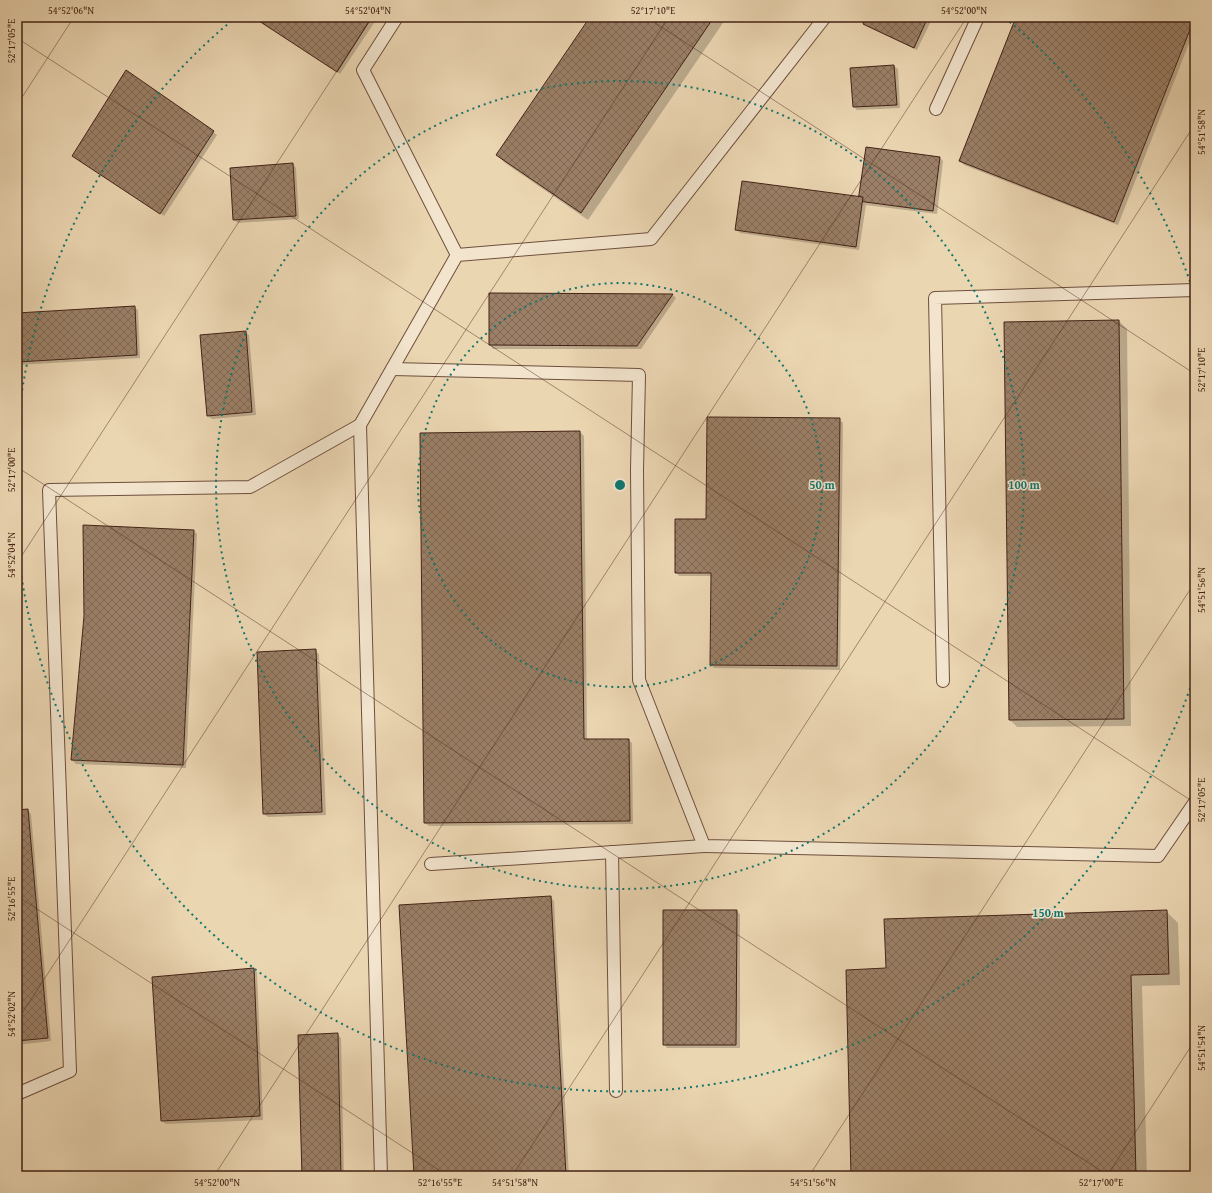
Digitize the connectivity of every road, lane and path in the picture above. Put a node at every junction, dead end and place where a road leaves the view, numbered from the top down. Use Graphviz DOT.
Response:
graph roads {
  1 [pos="397,17"];
  2 [pos="824,17"];
  3 [pos="978,17"];
  4 [pos="936,109"];
  5 [pos="457,255"];
  6 [pos="1195,290"];
  7 [pos="392,369"];
  8 [pos="360,425"];
  9 [pos="943,681"];
  10 [pos="1195,802"];
  11 [pos="704,846"];
  12 [pos="612,852"];
  13 [pos="431,864"];
  14 [pos="616,1091"];
  15 [pos="17,1094"];
  16 [pos="381,1176"];
  1 -- 5 [label="lane"];
  2 -- 5 [label="lane"];
  3 -- 4 [label="lane"];
  5 -- 7 [label="lane"];
  6 -- 9 [label="lane"];
  7 -- 8 [label="lane"];
  7 -- 11 [label="lane"];
  8 -- 15 [label="lane"];
  8 -- 16 [label="lane"];
  10 -- 11 [label="lane"];
  11 -- 12 [label="lane"];
  12 -- 13 [label="lane"];
  12 -- 14 [label="lane"];
}
